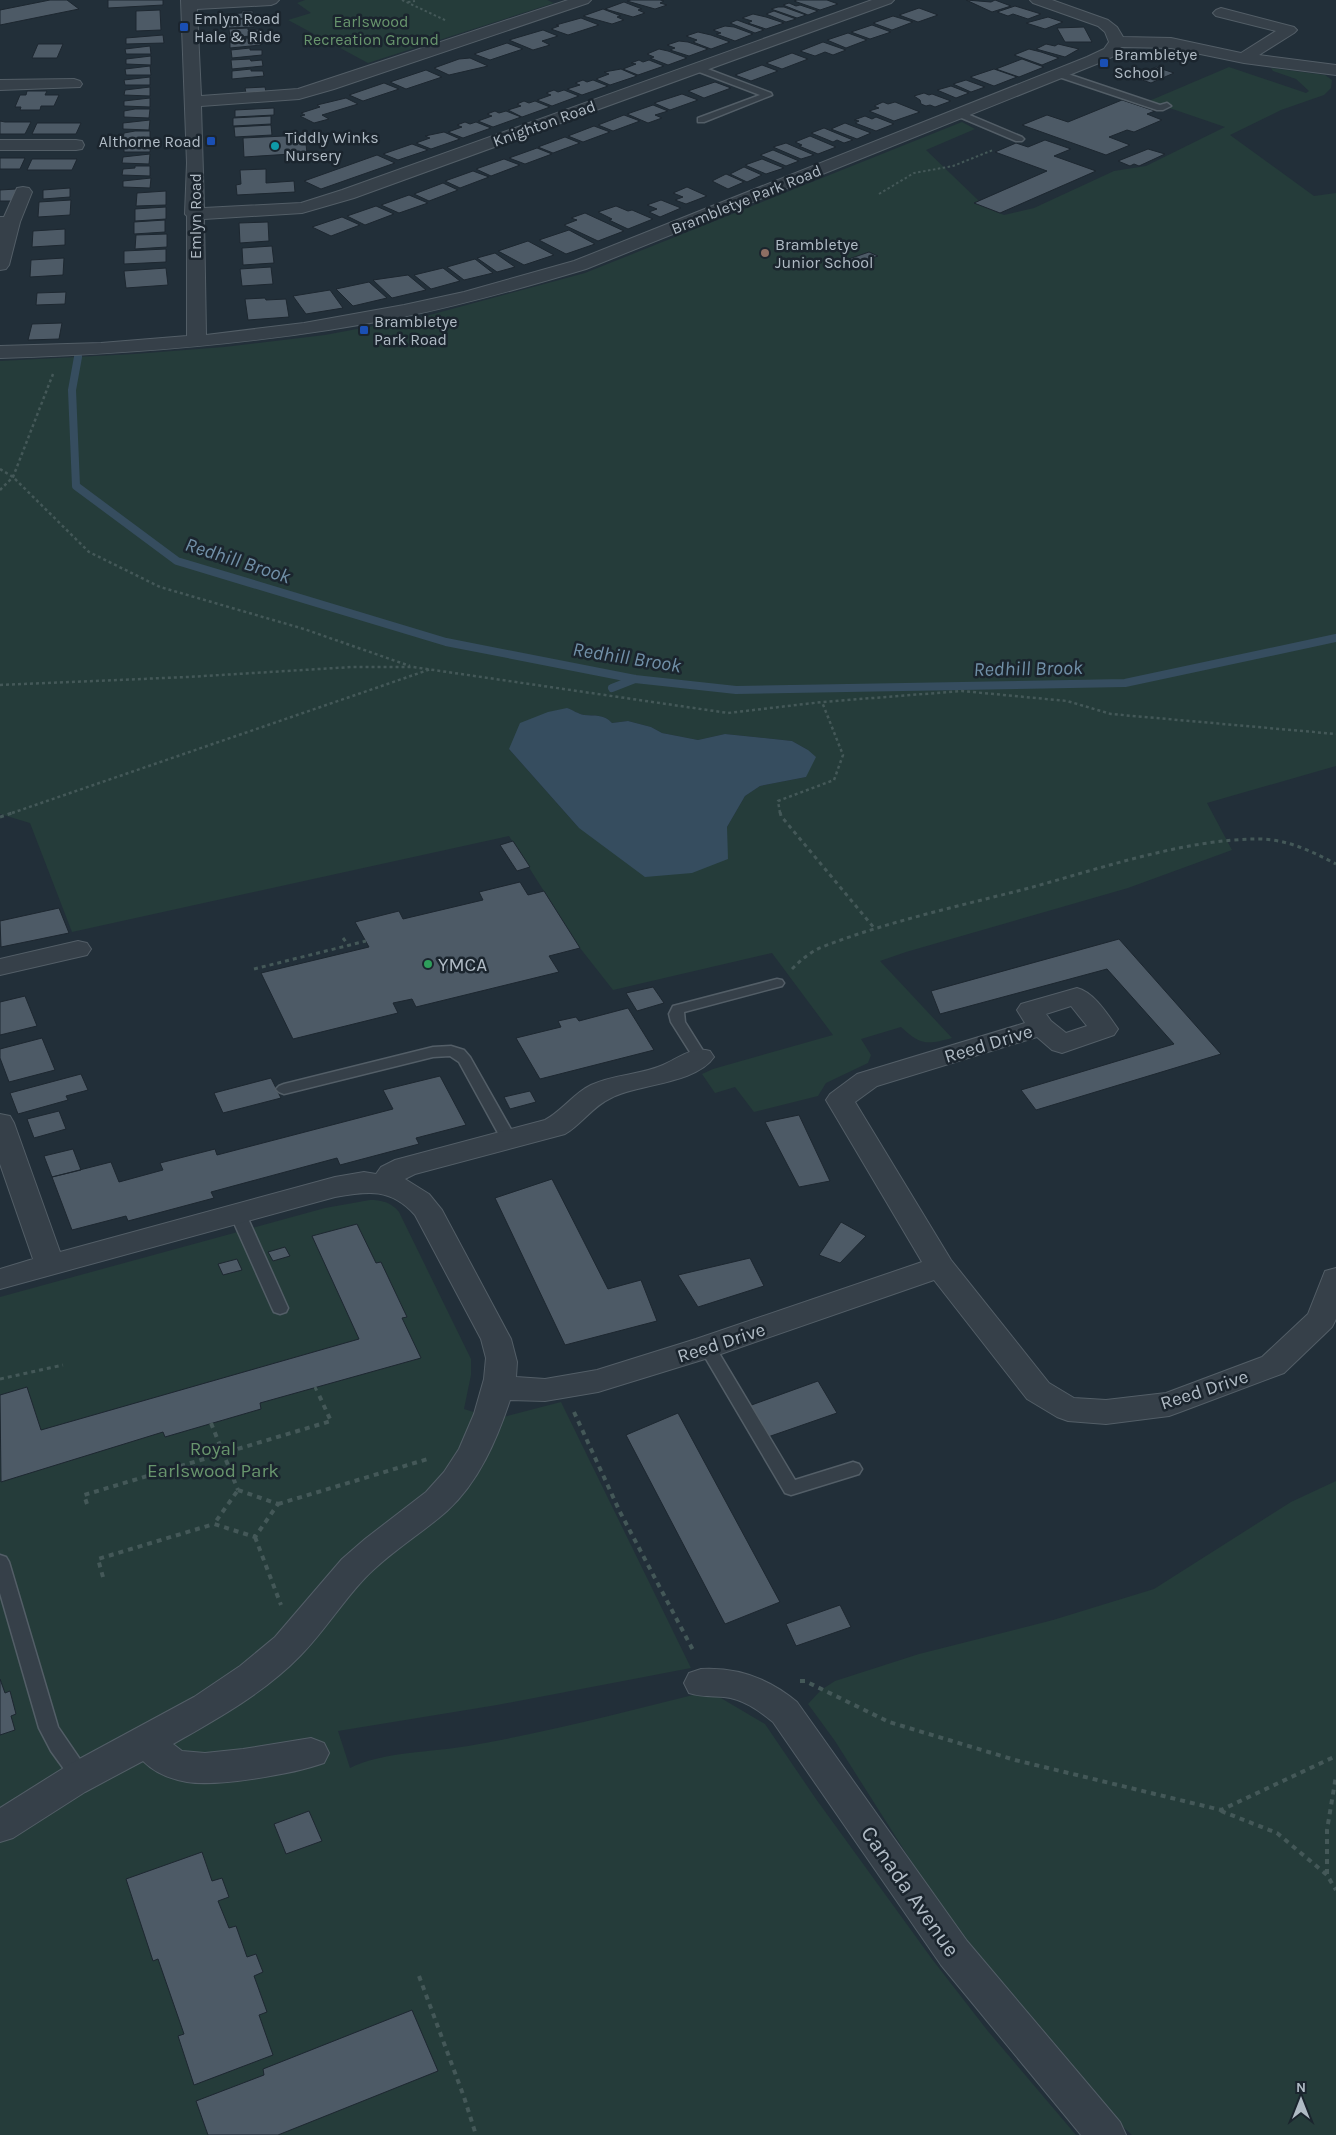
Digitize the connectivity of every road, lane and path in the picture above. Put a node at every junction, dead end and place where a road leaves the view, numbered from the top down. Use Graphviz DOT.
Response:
graph roads {
  1 [pos="271,0"];
  2 [pos="402,0"];
  3 [pos="415,0"];
  4 [pos="583,0"];
  5 [pos="886,0"];
  6 [pos="1038,0"];
  7 [pos="189,2"];
  8 [pos="407,2"];
  9 [pos="1221,13"];
  10 [pos="477,36"];
  11 [pos="1117,42"];
  12 [pos="1244,58"];
  13 [pos="697,68"];
  14 [pos="1336,70"];
  15 [pos="1059,74"];
  16 [pos="74,84"];
  17 [pos="0,85"];
  18 [pos="192,102"];
  19 [pos="1167,106"];
  20 [pos="960,114"];
  21 [pos="701,120"];
  22 [pos="1019,139"];
  23 [pos="0,145"];
  24 [pos="76,145"];
  25 [pos="23,192"];
  26 [pos="879,194"];
  27 [pos="194,214"];
  28 [pos="6,222"];
  29 [pos="0,265"];
  30 [pos="197,342"];
  31 [pos="0,352"];
  32 [pos="53,374"];
  33 [pos="0,470"];
  34 [pos="13,478"];
  35 [pos="0,490"];
  36 [pos="412,666"];
  37 [pos="432,669"];
  38 [pos="0,685"];
  39 [pos="822,702"];
  40 [pos="1336,734"];
  41 [pos="0,817"];
  42 [pos="1336,864"];
  43 [pos="875,929"];
  44 [pos="343,938"];
  45 [pos="366,942"];
  46 [pos="349,946"];
  47 [pos="78,948"];
  48 [pos="0,967"];
  49 [pos="254,969"];
  50 [pos="777,983"];
  51 [pos="1041,1027"];
  52 [pos="700,1058"];
  53 [pos="284,1090"];
  54 [pos="0,1123"];
  55 [pos="509,1140"];
  56 [pos="384,1184"];
  57 [pos="238,1214"];
  58 [pos="50,1265"];
  59 [pos="940,1267"];
  60 [pos="1336,1278"];
  61 [pos="0,1279"];
  62 [pos="280,1308"];
  63 [pos="707,1348"];
  64 [pos="63,1365"];
  65 [pos="0,1379"];
  66 [pos="316,1388"];
  67 [pos="498,1388"];
  68 [pos="563,1388"];
  69 [pos="211,1424"];
  70 [pos="224,1454"];
  71 [pos="468,1462"];
  72 [pos="853,1469"];
  73 [pos="238,1490"];
  74 [pos="87,1504"];
  75 [pos="278,1504"];
  76 [pos="214,1524"];
  77 [pos="255,1538"];
  78 [pos="0,1562"];
  79 [pos="103,1577"];
  80 [pos="295,1641"];
  81 [pos="795,1680"];
  82 [pos="705,1682"];
  83 [pos="147,1741"];
  84 [pos="311,1753"];
  85 [pos="1336,1756"];
  86 [pos="1336,1776"];
  87 [pos="81,1777"];
  88 [pos="1221,1810"];
  89 [pos="0,1828"];
  90 [pos="1327,1875"];
  91 [pos="1336,1890"];
  92 [pos="420,1976"];
  93 [pos="476,2135"];
  94 [pos="1106,2135"];
  1 -- 7 [label="street"];
  2 -- 8 [label="path"];
  3 -- 8 [label="path"];
  4 -- 10 [label="street"];
  5 -- 13 [label="street, Knighton Road"];
  6 -- 11 [label="street"];
  7 -- 18 [label="street, Emlyn Road"];
  8 -- 10 [label="path"];
  9 -- 12 [label="street"];
  10 -- 18 [label="street"];
  11 -- 12 [label="street"];
  11 -- 15 [label="street, Brambletye Park Road"];
  12 -- 14 [label="street"];
  13 -- 21 [label="lane"];
  13 -- 27 [label="street, Knighton Road"];
  15 -- 19 [label="lane"];
  15 -- 20 [label="street, Brambletye Park Road"];
  16 -- 17 [label="street"];
  18 -- 27 [label="street, Emlyn Road"];
  20 -- 22 [label="lane"];
  20 -- 30 [label="street, Brambletye Park Road"];
  22 -- 26 [label="path"];
  23 -- 24 [label="street"];
  25 -- 28 [label="street"];
  27 -- 30 [label="street, Emlyn Road"];
  28 -- 29 [label="street"];
  30 -- 31 [label="street, Brambletye Park Road"];
  32 -- 34 [label="path"];
  33 -- 34 [label="path"];
  34 -- 35 [label="path"];
  34 -- 36 [label="path"];
  36 -- 37 [label="path"];
  36 -- 38 [label="path"];
  37 -- 39 [label="path"];
  37 -- 41 [label="path"];
  39 -- 40 [label="path"];
  39 -- 43 [label="path"];
  42 -- 43 [label="path"];
  43 -- 50 [label="path"];
  44 -- 46 [label="path"];
  45 -- 46 [label="path"];
  46 -- 49 [label="path"];
  47 -- 48 [label="street"];
  50 -- 52 [label="lane"];
  51 -- 59 [label="street, Reed Drive"];
  52 -- 55 [label="street"];
  53 -- 55 [label="lane"];
  54 -- 58 [label="street"];
  55 -- 56 [label="street"];
  56 -- 57 [label="street"];
  56 -- 67 [label="street"];
  57 -- 58 [label="street"];
  57 -- 62 [label="lane"];
  58 -- 61 [label="street"];
  59 -- 60 [label="street, Reed Drive"];
  59 -- 63 [label="street, Reed Drive"];
  63 -- 68 [label="street, Reed Drive"];
  63 -- 72 [label="lane"];
  64 -- 65 [label="path"];
  66 -- 70 [label="path"];
  67 -- 68 [label="street, Reed Drive"];
  67 -- 71 [label="street"];
  68 -- 82 [label="path"];
  69 -- 70 [label="path"];
  70 -- 73 [label="path"];
  70 -- 74 [label="path"];
  71 -- 75 [label="path"];
  71 -- 80 [label="street"];
  73 -- 75 [label="path"];
  73 -- 76 [label="path"];
  75 -- 77 [label="path"];
  76 -- 77 [label="path"];
  76 -- 79 [label="path"];
  77 -- 80 [label="path"];
  78 -- 87 [label="lane"];
  80 -- 83 [label="street"];
  81 -- 88 [label="path"];
  82 -- 94 [label="street, Canada Avenue"];
  83 -- 84 [label="street"];
  83 -- 87 [label="street"];
  85 -- 88 [label="path"];
  86 -- 90 [label="path"];
  87 -- 89 [label="street"];
  88 -- 90 [label="path"];
  90 -- 91 [label="path"];
  92 -- 93 [label="path"];
}
